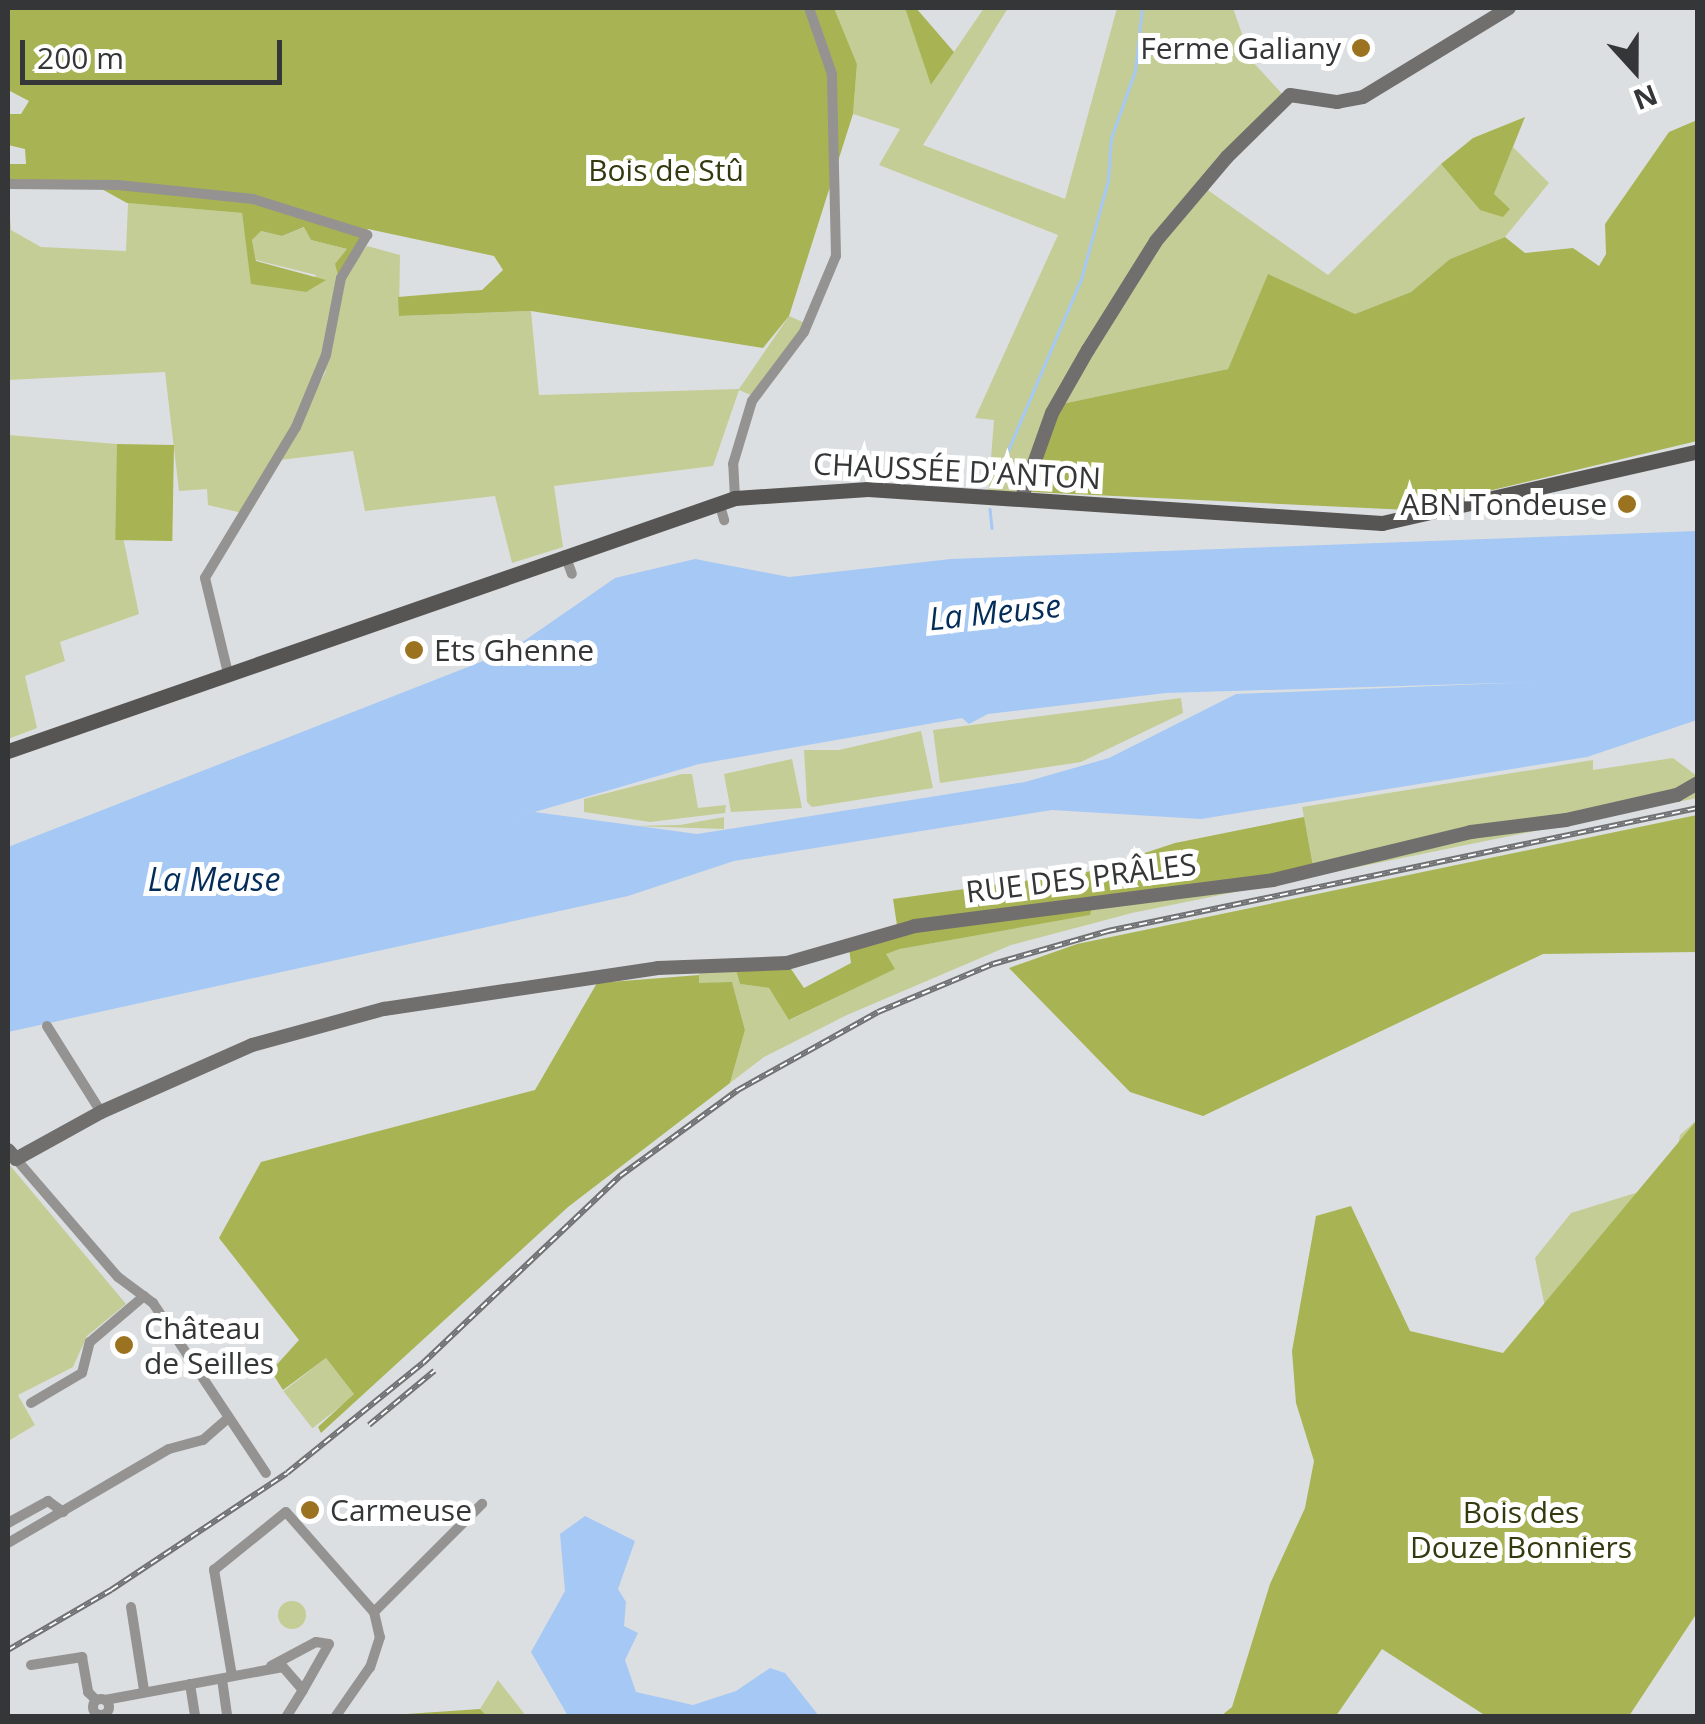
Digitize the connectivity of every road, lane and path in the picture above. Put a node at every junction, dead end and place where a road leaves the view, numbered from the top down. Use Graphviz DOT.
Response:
graph roads {
  1 [pos="808,8"];
  2 [pos="1509,8"];
  3 [pos="8,184"];
  4 [pos="1698,451"];
  5 [pos="727,500"];
  6 [pos="1021,500"];
  7 [pos="724,520"];
  8 [pos="565,555"];
  9 [pos="572,574"];
  10 [pos="228,673"];
  11 [pos="8,751"];
  12 [pos="1698,783"];
  13 [pos="47,1026"];
  14 [pos="101,1112"];
  15 [pos="12,1155"];
  16 [pos="144,1296"];
  17 [pos="31,1403"];
  18 [pos="226,1420"];
  19 [pos="266,1473"];
  20 [pos="482,1504"];
  21 [pos="63,1512"];
  22 [pos="8,1524"];
  23 [pos="8,1543"];
  24 [pos="131,1607"];
  25 [pos="374,1612"];
  26 [pos="31,1665"];
  27 [pos="270,1666"];
  28 [pos="227,1677"];
  29 [pos="190,1684"];
  30 [pos="144,1690"];
  31 [pos="303,1690"];
  32 [pos="100,1710"];
  33 [pos="195,1716"];
  34 [pos="227,1716"];
  35 [pos="288,1716"];
  36 [pos="336,1716"];
  1 -- 5 [label="street"];
  2 -- 6 [label="street"];
  3 -- 10 [label="street"];
  4 -- 6 [label="main road, CHAUSSÉE D'ANTON"];
  5 -- 6 [label="main road, CHAUSSÉE D'ANTON"];
  5 -- 7 [label="street"];
  5 -- 8 [label="main road, CHAUSSÉE D'ANTON"];
  8 -- 9 [label="street"];
  8 -- 10 [label="main road, CHAUSSÉE D'ANTON"];
  10 -- 11 [label="main road, CHAUSSÉE D'ANTON"];
  12 -- 14 [label="street, RUE DES PRÂLES"];
  13 -- 14 [label="street"];
  14 -- 15 [label="street, RUE DES PRÂLES"];
  15 -- 16 [label="street"];
  16 -- 17 [label="street"];
  16 -- 18 [label="street"];
  18 -- 19 [label="street"];
  18 -- 21 [label="street"];
  20 -- 25 [label="street"];
  21 -- 22 [label="street"];
  21 -- 23 [label="street"];
  24 -- 30 [label="street"];
  25 -- 28 [label="street"];
  25 -- 36 [label="street"];
  26 -- 32 [label="street"];
  27 -- 28 [label="street"];
  27 -- 31 [label="street"];
  27 -- 31 [label="street"];
  28 -- 29 [label="street"];
  28 -- 34 [label="street"];
  29 -- 30 [label="street"];
  29 -- 33 [label="street"];
  30 -- 32 [label="street"];
  31 -- 35 [label="street"];
}
